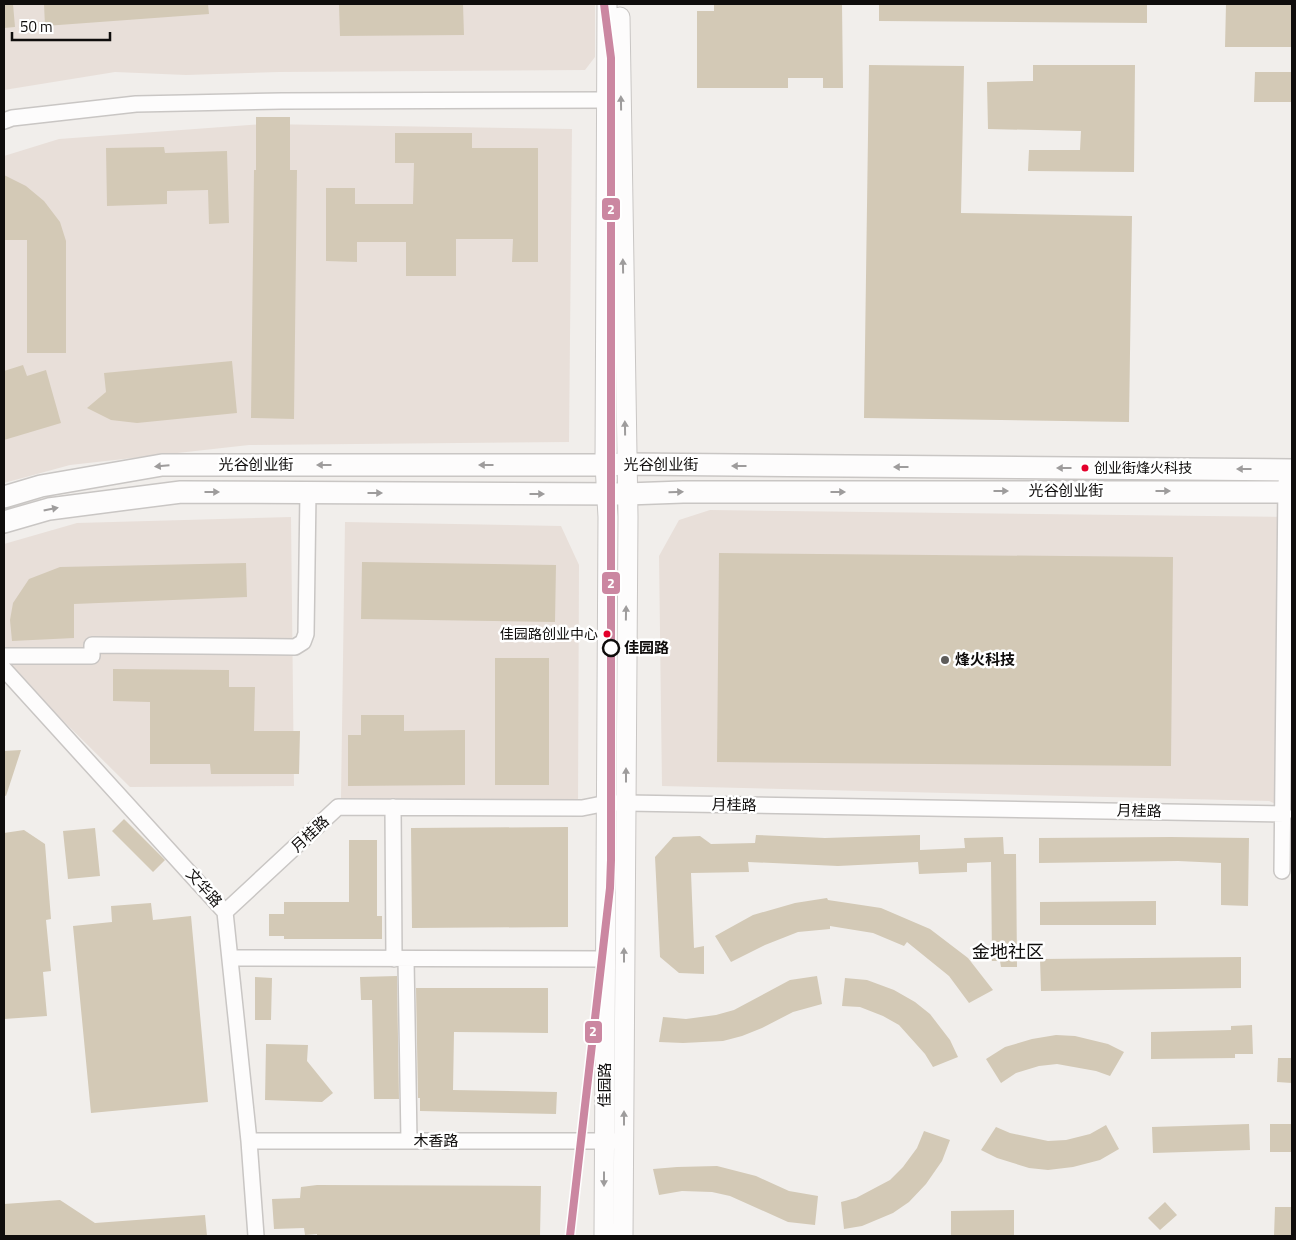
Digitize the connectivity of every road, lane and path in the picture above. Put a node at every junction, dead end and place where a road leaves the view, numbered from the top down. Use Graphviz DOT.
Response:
graph roads {
  1 [pos="607,4"];
  2 [pos="620,4"];
  3 [pos="607,100"];
  4 [pos="4,121"];
  5 [pos="615,465"];
  6 [pos="1290,470"];
  7 [pos="308,492"];
  8 [pos="1289,492"];
  9 [pos="606,494"];
  10 [pos="627,494"];
  11 [pos="4,497"];
  12 [pos="4,522"];
  13 [pos="4,656"];
  14 [pos="4,669"];
  15 [pos="607,803"];
  16 [pos="626,803"];
  17 [pos="393,808"];
  18 [pos="1284,814"];
  19 [pos="1282,871"];
  20 [pos="225,912"];
  21 [pos="230,958"];
  22 [pos="400,959"];
  23 [pos="606,959"];
  24 [pos="249,1141"];
  25 [pos="409,1141"];
  26 [pos="604,1141"];
  27 [pos="624,1141"];
  28 [pos="256,1236"];
  29 [pos="604,1236"];
  30 [pos="623,1236"];
  1 -- 3 [label="street, 佳园路"];
  5 -- 2 [label="street, 佳园路, one-way"];
  3 -- 4 [label="street"];
  3 -- 5 [label="street, 佳园路"];
  6 -- 5 [label="main road, 光谷创业街, one-way"];
  5 -- 9 [label="street, 佳园路"];
  5 -- 10 [label="street, 佳园路"];
  5 -- 11 [label="main road, 光谷创业街, one-way"];
  6 -- 8 [label="street"];
  7 -- 9 [label="main road, 光谷创业街, one-way"];
  12 -- 7 [label="main road, 光谷创业街, one-way"];
  7 -- 13 [label="street"];
  10 -- 8 [label="main road, 光谷创业街, one-way"];
  8 -- 18 [label="street"];
  9 -- 10 [label="main road, 光谷创业街"];
  9 -- 15 [label="street, 佳园路"];
  16 -- 10 [label="street, 佳园路, one-way"];
  14 -- 20 [label="street, 文华路"];
  15 -- 16 [label="street, 月桂路"];
  15 -- 17 [label="street, 月桂路"];
  15 -- 23 [label="street, 佳园路"];
  16 -- 18 [label="street, 月桂路"];
  27 -- 16 [label="street, 佳园路, one-way"];
  17 -- 20 [label="street, 月桂路"];
  17 -- 22 [label="street"];
  18 -- 19 [label="street"];
  20 -- 21 [label="street, 文华路"];
  21 -- 22 [label="street"];
  21 -- 24 [label="street, 文华路"];
  22 -- 23 [label="street"];
  22 -- 25 [label="street"];
  23 -- 26 [label="street, 佳园路"];
  24 -- 25 [label="street, 木香路"];
  24 -- 28 [label="street, 文华路"];
  25 -- 26 [label="street, 木香路"];
  26 -- 27 [label="street, 木香路"];
  26 -- 29 [label="street, 佳园路, one-way"];
  27 -- 30 [label="street, 佳园路"];
}
